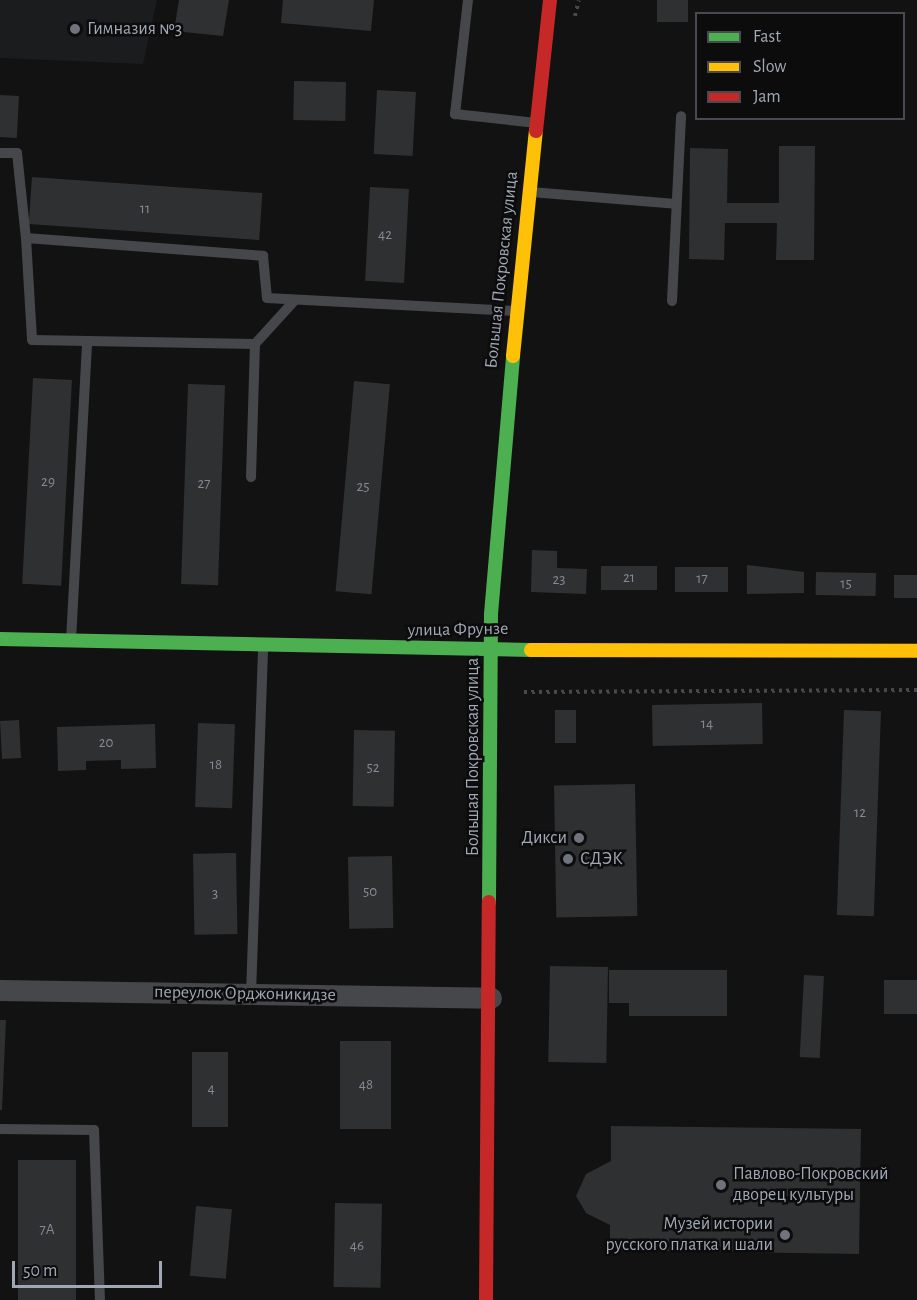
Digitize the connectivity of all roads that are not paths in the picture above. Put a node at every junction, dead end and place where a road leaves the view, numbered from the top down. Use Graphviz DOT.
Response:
graph roads {
  1 [pos="468,0"];
  2 [pos="550,0"];
  3 [pos="681,116"];
  4 [pos="536,123"];
  5 [pos="0,153"];
  6 [pos="527,192"];
  7 [pos="676,204"];
  8 [pos="26,238"];
  9 [pos="295,300"];
  10 [pos="672,301"];
  11 [pos="516,311"];
  12 [pos="87,341"];
  13 [pos="255,344"];
  14 [pos="252,477"];
  15 [pos="0,639"];
  16 [pos="70,640"];
  17 [pos="263,647"];
  18 [pos="491,648"];
  19 [pos="917,651"];
  20 [pos="0,990"];
  21 [pos="251,994"];
  22 [pos="491,998"];
  23 [pos="0,1130"];
  24 [pos="100,1300"];
  25 [pos="486,1300"];
  1 -- 4 [label="lane"];
  2 -- 4 [label="main road, Большая Покровская улица"];
  3 -- 7 [label="lane"];
  4 -- 6 [label="main road, Большая Покровская улица"];
  5 -- 8 [label="lane"];
  6 -- 7 [label="lane"];
  6 -- 11 [label="main road, Большая Покровская улица"];
  7 -- 10 [label="lane"];
  8 -- 9 [label="lane"];
  8 -- 12 [label="lane"];
  9 -- 11 [label="lane"];
  9 -- 13 [label="lane"];
  11 -- 18 [label="main road, Большая Покровская улица"];
  12 -- 13 [label="lane"];
  12 -- 16 [label="lane"];
  13 -- 14 [label="lane"];
  15 -- 16 [label="main road, улица Фрунзе"];
  16 -- 17 [label="main road, улица Фрунзе"];
  17 -- 18 [label="main road, улица Фрунзе"];
  17 -- 21 [label="lane"];
  18 -- 19 [label="main road, улица Фрунзе"];
  18 -- 22 [label="main road, Большая Покровская улица"];
  20 -- 21 [label="street, переулок Орджоникидзе"];
  21 -- 22 [label="street, переулок Орджоникидзе"];
  22 -- 25 [label="main road, Большая Покровская улица"];
  23 -- 24 [label="lane"];
}
